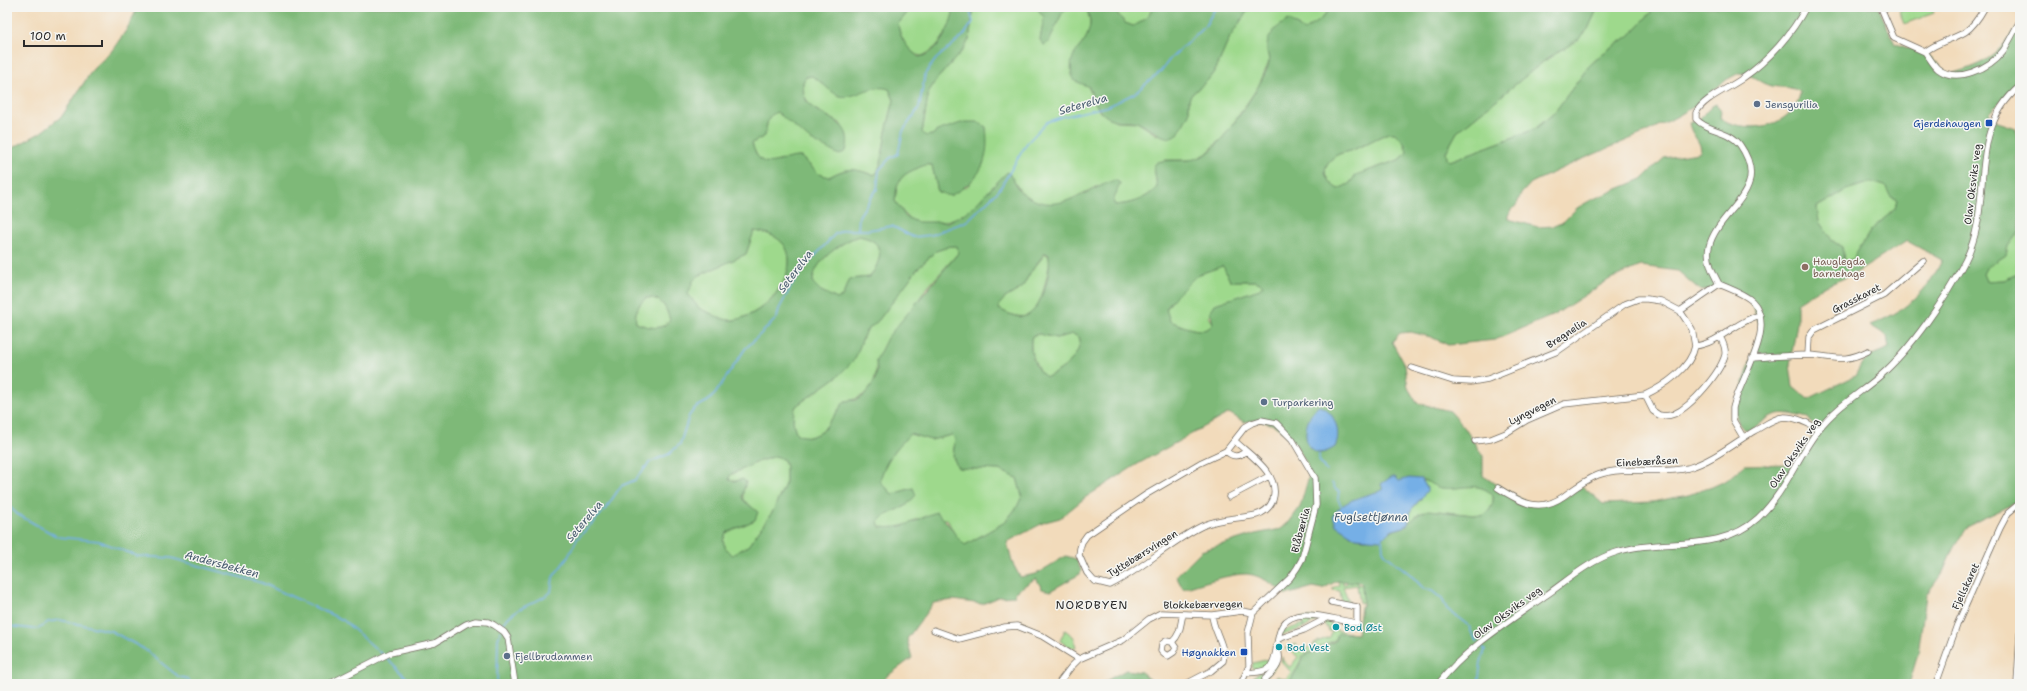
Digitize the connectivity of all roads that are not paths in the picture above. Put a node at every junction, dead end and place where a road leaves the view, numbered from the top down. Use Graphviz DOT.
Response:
graph roads {
  1 [pos="1806,7"];
  2 [pos="1889,7"];
  3 [pos="1986,7"];
  4 [pos="2020,21"];
  5 [pos="1925,52"];
  6 [pos="2020,86"];
  7 [pos="1923,261"];
  8 [pos="1719,284"];
  9 [pos="1680,311"];
  10 [pos="1760,315"];
  11 [pos="1720,337"];
  12 [pos="1695,346"];
  13 [pos="1868,351"];
  14 [pos="1808,355"];
  15 [pos="1752,358"];
  16 [pos="1412,368"];
  17 [pos="1645,395"];
  18 [pos="1818,429"];
  19 [pos="1743,437"];
  20 [pos="1475,441"];
  21 [pos="1236,442"];
  22 [pos="1226,451"];
  23 [pos="1246,451"];
  24 [pos="1269,476"];
  25 [pos="1498,488"];
  26 [pos="1229,497"];
  27 [pos="2020,503"];
  28 [pos="1331,602"];
  29 [pos="1253,613"];
  30 [pos="1183,614"];
  31 [pos="1212,615"];
  32 [pos="1327,618"];
  33 [pos="934,630"];
  34 [pos="2020,633"];
  35 [pos="1278,639"];
  36 [pos="1172,642"];
  37 [pos="1276,645"];
  38 [pos="1079,659"];
  39 [pos="1247,673"];
  40 [pos="1265,679"];
  41 [pos="329,684"];
  42 [pos="515,684"];
  43 [pos="1058,684"];
  44 [pos="1186,684"];
  45 [pos="1241,684"];
  46 [pos="1438,684"];
  47 [pos="1936,684"];
  48 [pos="2017,684"];
  1 -- 8 [label="street"];
  2 -- 5 [label="street"];
  3 -- 5 [label="street"];
  4 -- 5 [label="street"];
  6 -- 18 [label="street, Olav Oksviks veg"];
  7 -- 14 [label="street, Grasskaret"];
  8 -- 9 [label="street"];
  8 -- 10 [label="street"];
  9 -- 12 [label="street"];
  9 -- 16 [label="street, Bregnelia"];
  10 -- 11 [label="street"];
  10 -- 15 [label="street"];
  11 -- 12 [label="street"];
  11 -- 17 [label="street"];
  12 -- 17 [label="street, Lyngvegen"];
  13 -- 14 [label="street"];
  14 -- 15 [label="street"];
  15 -- 19 [label="street"];
  17 -- 20 [label="street, Lyngvegen"];
  18 -- 19 [label="street, Einebæråsen"];
  18 -- 46 [label="street, Olav Oksviks veg"];
  19 -- 25 [label="street, Einebæråsen"];
  21 -- 22 [label="street, Tyttebærsvingen"];
  21 -- 23 [label="street, Tyttebærsvingen"];
  21 -- 29 [label="street, Blåbærlia"];
  22 -- 23 [label="street"];
  22 -- 24 [label="street, Tyttebærsvingen"];
  23 -- 24 [label="street, Tyttebærsvingen"];
  24 -- 26 [label="street"];
  27 -- 47 [label="street, Fjellskaret"];
  28 -- 32 [label="street"];
  29 -- 31 [label="street, Blokkebærvegen"];
  29 -- 39 [label="street"];
  30 -- 31 [label="street, Blokkebærvegen"];
  30 -- 36 [label="street"];
  30 -- 38 [label="street, Blokkebærvegen"];
  31 -- 44 [label="street"];
  32 -- 35 [label="street"];
  32 -- 35 [label="street"];
  33 -- 38 [label="street"];
  34 -- 48 [label="street"];
  35 -- 37 [label="street"];
  37 -- 39 [label="street"];
  37 -- 40 [label="street"];
  38 -- 43 [label="street, Blokkebærvegen"];
  39 -- 45 [label="street"];
  41 -- 42 [label="street"];
}
